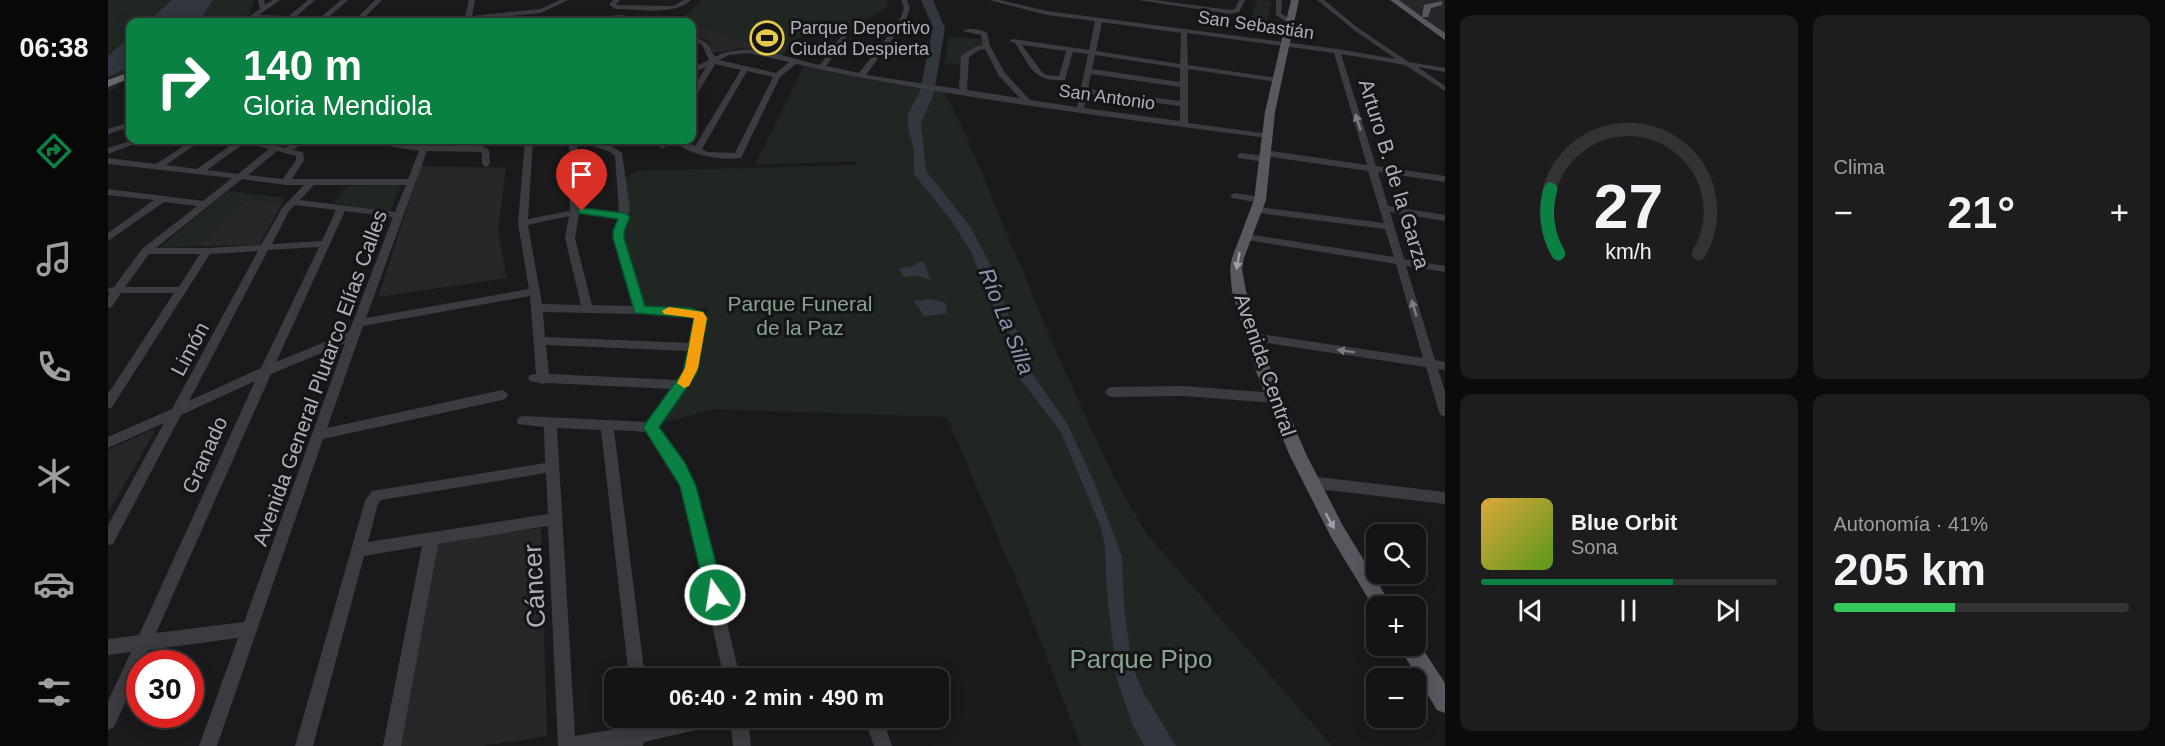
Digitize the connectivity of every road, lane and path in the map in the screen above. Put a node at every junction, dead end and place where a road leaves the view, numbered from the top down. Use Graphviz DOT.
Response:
graph roads {
  1 [pos="261,0"];
  2 [pos="277,0"];
  3 [pos="312,0"];
  4 [pos="345,0"];
  5 [pos="379,0"];
  6 [pos="465,0"];
  7 [pos="472,0"];
  8 [pos="565,0"];
  9 [pos="575,0"];
  10 [pos="617,0"];
  11 [pos="688,0"];
  12 [pos="904,0"];
  13 [pos="993,0"];
  14 [pos="1141,0"];
  15 [pos="1206,0"];
  16 [pos="1242,0"];
  17 [pos="1279,0"];
  18 [pos="1292,0"];
  19 [pos="1320,0"];
  20 [pos="1394,0"];
  21 [pos="1401,0"];
  22 [pos="1172,2"];
  23 [pos="1439,3"];
  24 [pos="1203,8"];
  25 [pos="263,10"];
  26 [pos="548,12"];
  27 [pos="623,17"];
  28 [pos="251,18"];
  29 [pos="290,18"];
  30 [pos="330,18"];
  31 [pos="360,18"];
  32 [pos="465,18"];
  33 [pos="466,18"];
  34 [pos="493,18"];
  35 [pos="593,18"];
  36 [pos="1424,18"];
  37 [pos="1099,19"];
  38 [pos="1290,22"];
  39 [pos="1445,28"];
  40 [pos="1184,30"];
  41 [pos="966,31"];
  42 [pos="847,32"];
  43 [pos="1445,36"];
  44 [pos="696,39"];
  45 [pos="1284,44"];
  46 [pos="987,46"];
  47 [pos="1070,50"];
  48 [pos="1336,51"];
  49 [pos="1092,53"];
  50 [pos="711,57"];
  51 [pos="1401,60"];
  52 [pos="794,62"];
  53 [pos="1183,66"];
  54 [pos="696,67"];
  55 [pos="821,68"];
  56 [pos="745,69"];
  57 [pos="1445,70"];
  58 [pos="1088,71"];
  59 [pos="777,76"];
  60 [pos="126,77"];
  61 [pos="865,77"];
  62 [pos="1278,80"];
  63 [pos="108,84"];
  64 [pos="1182,85"];
  65 [pos="696,88"];
  66 [pos="1445,89"];
  67 [pos="963,91"];
  68 [pos="1084,91"];
  69 [pos="1028,102"];
  70 [pos="1183,104"];
  71 [pos="1080,110"];
  72 [pos="1184,125"];
  73 [pos="126,126"];
  74 [pos="108,132"];
  75 [pos="1267,136"];
  76 [pos="128,144"];
  77 [pos="192,144"];
  78 [pos="237,144"];
  79 [pos="262,144"];
  80 [pos="296,144"];
  81 [pos="425,144"];
  82 [pos="529,144"];
  83 [pos="573,144"];
  84 [pos="599,144"];
  85 [pos="683,144"];
  86 [pos="277,147"];
  87 [pos="288,149"];
  88 [pos="108,151"];
  89 [pos="696,151"];
  90 [pos="1241,156"];
  91 [pos="1265,156"];
  92 [pos="108,161"];
  93 [pos="486,164"];
  94 [pos="157,167"];
  95 [pos="1373,168"];
  96 [pos="198,172"];
  97 [pos="237,177"];
  98 [pos="1445,178"];
  99 [pos="286,182"];
  100 [pos="312,182"];
  101 [pos="410,182"];
  102 [pos="108,192"];
  103 [pos="119,194"];
  104 [pos="1235,196"];
  105 [pos="162,199"];
  106 [pos="108,201"];
  107 [pos="291,202"];
  108 [pos="205,204"];
  109 [pos="1259,205"];
  110 [pos="342,208"];
  111 [pos="1384,208"];
  112 [pos="575,212"];
  113 [pos="399,215"];
  114 [pos="624,217"];
  115 [pos="1445,218"];
  116 [pos="523,223"];
  117 [pos="1390,227"];
  118 [pos="1247,237"];
  119 [pos="108,238"];
  120 [pos="326,244"];
  121 [pos="266,248"];
  122 [pos="146,251"];
  123 [pos="207,251"];
  124 [pos="1400,263"];
  125 [pos="1445,269"];
  126 [pos="113,289"];
  127 [pos="181,290"];
  128 [pos="534,292"];
  129 [pos="108,304"];
  130 [pos="537,308"];
  131 [pos="587,309"];
  132 [pos="639,310"];
  133 [pos="356,329"];
  134 [pos="1253,337"];
  135 [pos="540,341"];
  136 [pos="695,347"];
  137 [pos="1432,364"];
  138 [pos="1445,366"];
  139 [pos="266,371"];
  140 [pos="682,385"];
  141 [pos="1111,392"];
  142 [pos="502,395"];
  143 [pos="1274,398"];
  144 [pos="108,404"];
  145 [pos="179,411"];
  146 [pos="1445,411"];
  147 [pos="523,421"];
  148 [pos="550,423"];
  149 [pos="607,426"];
  150 [pos="651,427"];
  151 [pos="320,435"];
  152 [pos="108,443"];
  153 [pos="552,467"];
  154 [pos="1310,482"];
  155 [pos="1445,498"];
  156 [pos="554,519"];
  157 [pos="108,539"];
  158 [pos="431,540"];
  159 [pos="358,550"];
  160 [pos="1376,596"];
  161 [pos="250,629"];
  162 [pos="143,643"];
  163 [pos="108,647"];
  164 [pos="1415,656"];
  165 [pos="636,668"];
  166 [pos="730,668"];
  167 [pos="1445,702"];
  168 [pos="108,721"];
  169 [pos="681,728"];
  170 [pos="740,728"];
  171 [pos="877,728"];
  172 [pos="635,741"];
  173 [pos="208,746"];
  174 [pos="304,746"];
  175 [pos="392,746"];
  176 [pos="568,746"];
  177 [pos="742,746"];
  178 [pos="883,746"];
  1 -- 25 [label="street"];
  2 -- 25 [label="street"];
  3 -- 29 [label="street"];
  4 -- 30 [label="street"];
  5 -- 31 [label="street"];
  6 -- 32 [label="street"];
  7 -- 33 [label="street"];
  8 -- 26 [label="street"];
  9 -- 26 [label="street"];
  10 -- 11 [label="street"];
  12 -- 61 [label="street"];
  13 -- 37 [label="street, San Sebastián"];
  14 -- 22 [label="street"];
  15 -- 24 [label="street"];
  16 -- 24 [label="street"];
  17 -- 38 [label="street"];
  18 -- 38 [label="main road, Avenida Central"];
  19 -- 51 [label="street"];
  20 -- 36 [label="main road"];
  21 -- 36 [label="main road"];
  22 -- 24 [label="street"];
  23 -- 36 [label="main road"];
  25 -- 28 [label="street"];
  26 -- 34 [label="street"];
  27 -- 35 [label="street"];
  36 -- 39 [label="main road"];
  36 -- 43 [label="main road"];
  37 -- 40 [label="street, San Sebastián"];
  37 -- 49 [label="street"];
  38 -- 45 [label="main road, Avenida Central"];
  40 -- 45 [label="street, San Sebastián"];
  40 -- 53 [label="street"];
  41 -- 46 [label="street"];
  42 -- 55 [label="street"];
  44 -- 50 [label="street"];
  45 -- 48 [label="street, San Sebastián"];
  45 -- 62 [label="main road, Avenida Central"];
  46 -- 67 [label="street"];
  46 -- 69 [label="street"];
  47 -- 47 [label="street"];
  47 -- 49 [label="street"];
  48 -- 51 [label="street, San Sebastián"];
  95 -- 48 [label="street, Arturo B. de la Garza, one-way"];
  49 -- 53 [label="street"];
  49 -- 58 [label="street"];
  50 -- 52 [label="street, San Antonio"];
  50 -- 54 [label="street"];
  50 -- 56 [label="street"];
  50 -- 65 [label="street"];
  51 -- 57 [label="street, San Sebastián"];
  51 -- 66 [label="street"];
  52 -- 55 [label="street, San Antonio"];
  52 -- 59 [label="street"];
  53 -- 62 [label="street"];
  53 -- 64 [label="street"];
  55 -- 61 [label="street, San Antonio"];
  56 -- 59 [label="street"];
  56 -- 89 [label="street"];
  58 -- 64 [label="street"];
  58 -- 68 [label="street"];
  59 -- 89 [label="street"];
  60 -- 63 [label="highway"];
  61 -- 67 [label="street, San Antonio"];
  62 -- 75 [label="main road, Avenida Central"];
  64 -- 70 [label="street"];
  67 -- 69 [label="street, San Antonio"];
  68 -- 70 [label="street"];
  68 -- 71 [label="street"];
  69 -- 71 [label="street, San Antonio"];
  70 -- 72 [label="street"];
  71 -- 72 [label="street, San Antonio"];
  72 -- 75 [label="street, San Antonio"];
  73 -- 74 [label="street"];
  75 -- 91 [label="main road, Avenida Central"];
  76 -- 88 [label="street"];
  77 -- 94 [label="street"];
  78 -- 96 [label="street"];
  79 -- 86 [label="street"];
  80 -- 87 [label="street"];
  81 -- 93 [label="street"];
  81 -- 101 [label="street, Avenida General Plutarco Elías Calles"];
  82 -- 116 [label="street"];
  83 -- 112 [label="street"];
  84 -- 114 [label="street"];
  85 -- 89 [label="street"];
  86 -- 87 [label="street"];
  86 -- 97 [label="street"];
  87 -- 99 [label="street"];
  90 -- 91 [label="street"];
  91 -- 95 [label="street"];
  91 -- 109 [label="main road, Avenida Central"];
  92 -- 94 [label="street"];
  94 -- 96 [label="street"];
  95 -- 98 [label="street"];
  95 -- 111 [label="street, Arturo B. de la Garza"];
  96 -- 97 [label="street"];
  97 -- 99 [label="street"];
  97 -- 108 [label="street"];
  99 -- 100 [label="street"];
  100 -- 101 [label="street"];
  100 -- 107 [label="street, Limón"];
  101 -- 113 [label="street, Avenida General Plutarco Elías Calles"];
  102 -- 103 [label="street"];
  103 -- 105 [label="street"];
  103 -- 106 [label="street"];
  104 -- 109 [label="street"];
  105 -- 108 [label="street"];
  105 -- 119 [label="street"];
  107 -- 110 [label="street"];
  107 -- 121 [label="street, Limón"];
  108 -- 122 [label="street"];
  109 -- 117 [label="street"];
  109 -- 118 [label="main road, Avenida Central"];
  110 -- 113 [label="street"];
  110 -- 120 [label="street, Granado"];
  111 -- 115 [label="street"];
  111 -- 117 [label="street, Arturo B. de la Garza"];
  112 -- 114 [label="street"];
  112 -- 116 [label="street"];
  112 -- 131 [label="street"];
  113 -- 133 [label="street, Avenida General Plutarco Elías Calles"];
  114 -- 132 [label="street"];
  116 -- 128 [label="street"];
  117 -- 124 [label="street, Arturo B. de la Garza"];
  118 -- 124 [label="street"];
  118 -- 134 [label="main road, Avenida Central, one-way"];
  120 -- 121 [label="street"];
  120 -- 139 [label="street, Granado"];
  121 -- 123 [label="street"];
  121 -- 145 [label="street, Limón"];
  122 -- 123 [label="street"];
  122 -- 126 [label="street"];
  123 -- 127 [label="street"];
  124 -- 125 [label="street"];
  137 -- 124 [label="street, Arturo B. de la Garza, one-way"];
  126 -- 127 [label="street"];
  126 -- 129 [label="street"];
  127 -- 144 [label="street"];
  128 -- 130 [label="street"];
  128 -- 133 [label="street"];
  130 -- 131 [label="street"];
  130 -- 135 [label="street"];
  131 -- 132 [label="street"];
  132 -- 136 [label="street"];
  133 -- 139 [label="street"];
  133 -- 151 [label="street, Avenida General Plutarco Elías Calles"];
  137 -- 134 [label="street, one-way"];
  134 -- 143 [label="main road, Avenida Central"];
  135 -- 136 [label="street"];
  135 -- 140 [label="street"];
  136 -- 140 [label="street"];
  137 -- 138 [label="street"];
  137 -- 146 [label="street, Arturo B. de la Garza"];
  139 -- 145 [label="street"];
  139 -- 162 [label="street, Granado"];
  140 -- 150 [label="street"];
  141 -- 143 [label="street"];
  142 -- 151 [label="street"];
  143 -- 154 [label="main road, Avenida Central"];
  145 -- 152 [label="street"];
  145 -- 157 [label="street, Limón"];
  147 -- 148 [label="street"];
  148 -- 149 [label="street"];
  148 -- 153 [label="street, Cáncer"];
  149 -- 150 [label="street"];
  149 -- 165 [label="street"];
  150 -- 166 [label="street"];
  151 -- 161 [label="street, Avenida General Plutarco Elías Calles"];
  153 -- 156 [label="street, Cáncer"];
  153 -- 159 [label="street"];
  154 -- 155 [label="street"];
  154 -- 160 [label="main road, Avenida Central, one-way"];
  156 -- 158 [label="street"];
  156 -- 176 [label="street, Cáncer"];
  158 -- 159 [label="street"];
  158 -- 175 [label="street"];
  159 -- 174 [label="street"];
  161 -- 162 [label="street"];
  161 -- 173 [label="street, Avenida General Plutarco Elías Calles"];
  162 -- 163 [label="street"];
  162 -- 168 [label="street, Granado"];
  164 -- 167 [label="main road"];
  169 -- 172 [label="street"];
  170 -- 177 [label="street"];
  171 -- 178 [label="street"];
  172 -- 176 [label="street"];
}
